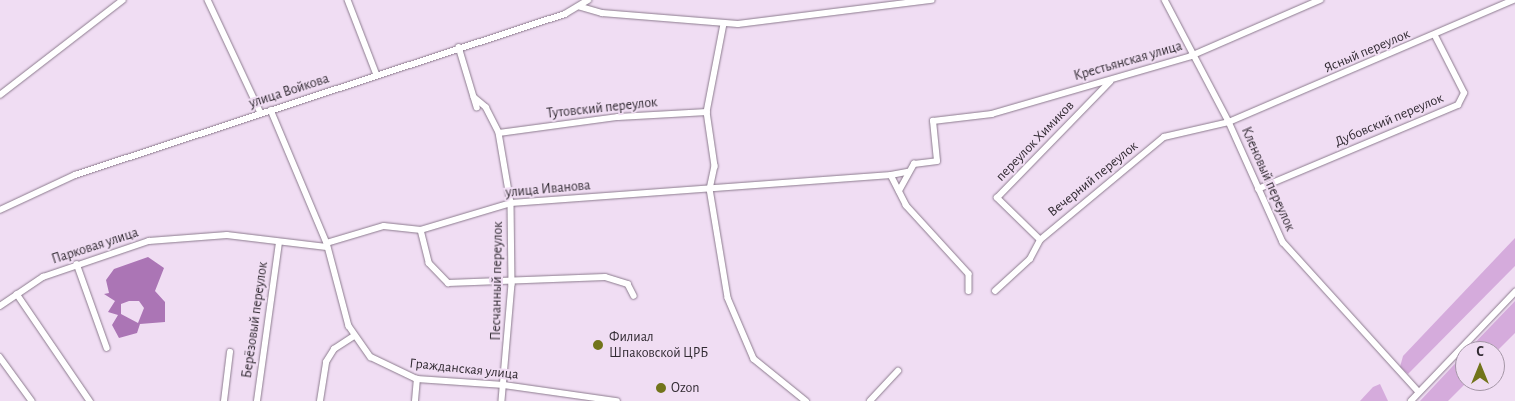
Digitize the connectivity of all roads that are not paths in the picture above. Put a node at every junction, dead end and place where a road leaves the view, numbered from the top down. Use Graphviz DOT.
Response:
graph roads {
  1 [pos="123,0"];
  2 [pos="208,0"];
  3 [pos="348,0"];
  4 [pos="588,0"];
  5 [pos="932,0"];
  6 [pos="1165,0"];
  7 [pos="1320,0"];
  8 [pos="1514,0"];
  9 [pos="581,6"];
  10 [pos="724,24"];
  11 [pos="1435,36"];
  12 [pos="459,47"];
  13 [pos="1191,56"];
  14 [pos="377,75"];
  15 [pos="1112,80"];
  16 [pos="0,95"];
  17 [pos="474,97"];
  18 [pos="477,107"];
  19 [pos="271,110"];
  20 [pos="707,112"];
  21 [pos="261,113"];
  22 [pos="936,120"];
  23 [pos="1229,122"];
  24 [pos="499,133"];
  25 [pos="907,172"];
  26 [pos="891,176"];
  27 [pos="710,189"];
  28 [pos="1258,189"];
  29 [pos="899,191"];
  30 [pos="511,204"];
  31 [pos="0,210"];
  32 [pos="421,230"];
  33 [pos="1040,240"];
  34 [pos="279,243"];
  35 [pos="326,245"];
  36 [pos="77,264"];
  37 [pos="512,282"];
  38 [pos="969,291"];
  39 [pos="995,291"];
  40 [pos="1515,292"];
  41 [pos="17,294"];
  42 [pos="634,296"];
  43 [pos="0,306"];
  44 [pos="354,336"];
  45 [pos="107,348"];
  46 [pos="230,352"];
  47 [pos="0,357"];
  48 [pos="898,371"];
  49 [pos="417,379"];
  50 [pos="504,385"];
  51 [pos="1419,392"];
  52 [pos="32,401"];
  53 [pos="90,401"];
  54 [pos="224,401"];
  55 [pos="257,401"];
  56 [pos="320,401"];
  57 [pos="414,401"];
  58 [pos="502,401"];
  59 [pos="617,401"];
  60 [pos="806,401"];
  61 [pos="870,401"];
  62 [pos="1411,401"];
  1 -- 16 [label="street"];
  2 -- 21 [label="street"];
  3 -- 14 [label="street"];
  4 -- 9 [label="street, улица Войкова"];
  5 -- 10 [label="street"];
  6 -- 13 [label="street, Кленовый переулок"];
  7 -- 13 [label="street, Крестьянская улица"];
  8 -- 11 [label="street, Ясный переулок"];
  9 -- 10 [label="street"];
  9 -- 12 [label="street, улица Войкова"];
  10 -- 20 [label="street"];
  11 -- 23 [label="street, Ясный переулок"];
  11 -- 28 [label="street, Дубовский переулок"];
  12 -- 14 [label="street, улица Войкова"];
  12 -- 17 [label="street"];
  13 -- 15 [label="street, Крестьянская улица"];
  13 -- 23 [label="street, Кленовый переулок"];
  14 -- 19 [label="street, улица Войкова"];
  15 -- 22 [label="street, Крестьянская улица"];
  15 -- 33 [label="street, переулок Химиков"];
  17 -- 18 [label="street"];
  17 -- 24 [label="street, Песчанный переулок"];
  19 -- 21 [label="street, улица Войкова"];
  19 -- 35 [label="street, Гражданская улица"];
  20 -- 24 [label="street, Тутовский переулок"];
  20 -- 27 [label="street"];
  21 -- 31 [label="street, улица Войкова"];
  22 -- 25 [label="street, улица Иванова"];
  23 -- 28 [label="street, Кленовый переулок"];
  23 -- 33 [label="street, Вечерний переулок"];
  24 -- 30 [label="street, Песчанный переулок"];
  25 -- 26 [label="street, улица Иванова"];
  25 -- 29 [label="street"];
  26 -- 27 [label="street, улица Иванова"];
  26 -- 29 [label="street"];
  27 -- 30 [label="street, улица Иванова"];
  27 -- 60 [label="street"];
  28 -- 51 [label="street, Кленовый переулок"];
  29 -- 38 [label="street"];
  30 -- 32 [label="street, улица Иванова"];
  30 -- 37 [label="street, Песчанный переулок"];
  32 -- 35 [label="street, улица Иванова"];
  32 -- 37 [label="street"];
  33 -- 39 [label="street, Вечерний переулок"];
  34 -- 35 [label="street, Парковая улица"];
  34 -- 36 [label="street, Парковая улица"];
  34 -- 55 [label="street, Берёзовый переулок"];
  35 -- 44 [label="street, Гражданская улица"];
  36 -- 41 [label="street, Парковая улица"];
  36 -- 45 [label="street"];
  37 -- 42 [label="street"];
  37 -- 50 [label="street, Песчанный переулок"];
  40 -- 51 [label="street"];
  41 -- 43 [label="street, Парковая улица"];
  41 -- 53 [label="street"];
  44 -- 49 [label="street, Гражданская улица"];
  44 -- 56 [label="street"];
  46 -- 54 [label="street"];
  47 -- 52 [label="street"];
  48 -- 61 [label="street"];
  49 -- 50 [label="street, Гражданская улица"];
  49 -- 57 [label="street"];
  50 -- 58 [label="street, Песчанный переулок"];
  50 -- 59 [label="street, Гражданская улица"];
  51 -- 62 [label="street"];
}
